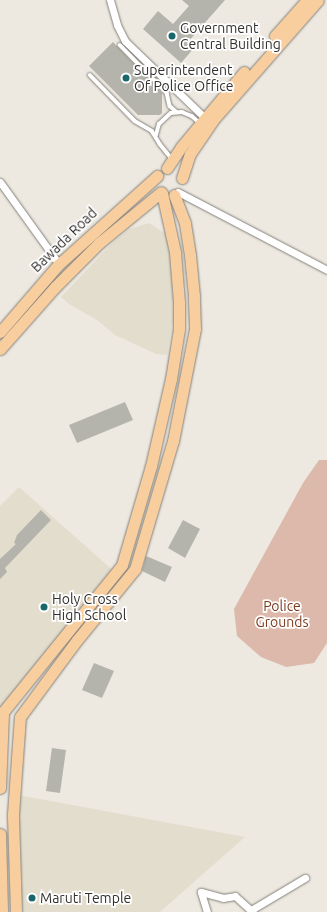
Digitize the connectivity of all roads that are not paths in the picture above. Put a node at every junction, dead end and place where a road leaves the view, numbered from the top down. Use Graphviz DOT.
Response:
graph roads {
  1 [pos="110,0"];
  2 [pos="307,0"];
  3 [pos="318,0"];
  4 [pos="120,45"];
  5 [pos="90,75"];
  6 [pos="177,112"];
  7 [pos="203,120"];
  8 [pos="156,135"];
  9 [pos="170,164"];
  10 [pos="157,176"];
  11 [pos="182,178"];
  12 [pos="0,182"];
  13 [pos="161,193"];
  14 [pos="176,193"];
  15 [pos="59,264"];
  16 [pos="327,270"];
  17 [pos="0,332"];
  18 [pos="0,349"];
  19 [pos="122,565"];
  20 [pos="135,569"];
  21 [pos="0,788"];
  22 [pos="0,834"];
  23 [pos="305,878"];
  24 [pos="252,911"];
  25 [pos="2,912"];
  26 [pos="16,912"];
  27 [pos="207,912"];
  1 -- 7 [label="street"];
  2 -- 7 [label="main road"];
  3 -- 11 [label="main road"];
  4 -- 6 [label="lane"];
  5 -- 8 [label="lane"];
  6 -- 7 [label="lane"];
  6 -- 8 [label="lane"];
  7 -- 9 [label="main road"];
  8 -- 9 [label="lane"];
  9 -- 10 [label="main road"];
  9 -- 11 [label="main road"];
  10 -- 13 [label="main road"];
  10 -- 15 [label="main road, Bawada Road"];
  11 -- 14 [label="main road"];
  12 -- 15 [label="street"];
  13 -- 14 [label="main road"];
  13 -- 18 [label="main road"];
  13 -- 19 [label="main road"];
  14 -- 16 [label="street"];
  14 -- 20 [label="main road"];
  15 -- 17 [label="main road, Bawada Road"];
  19 -- 20 [label="main road"];
  19 -- 21 [label="main road"];
  20 -- 26 [label="main road"];
  22 -- 25 [label="main road"];
  23 -- 24 [label="street"];
  24 -- 27 [label="street"];
}
